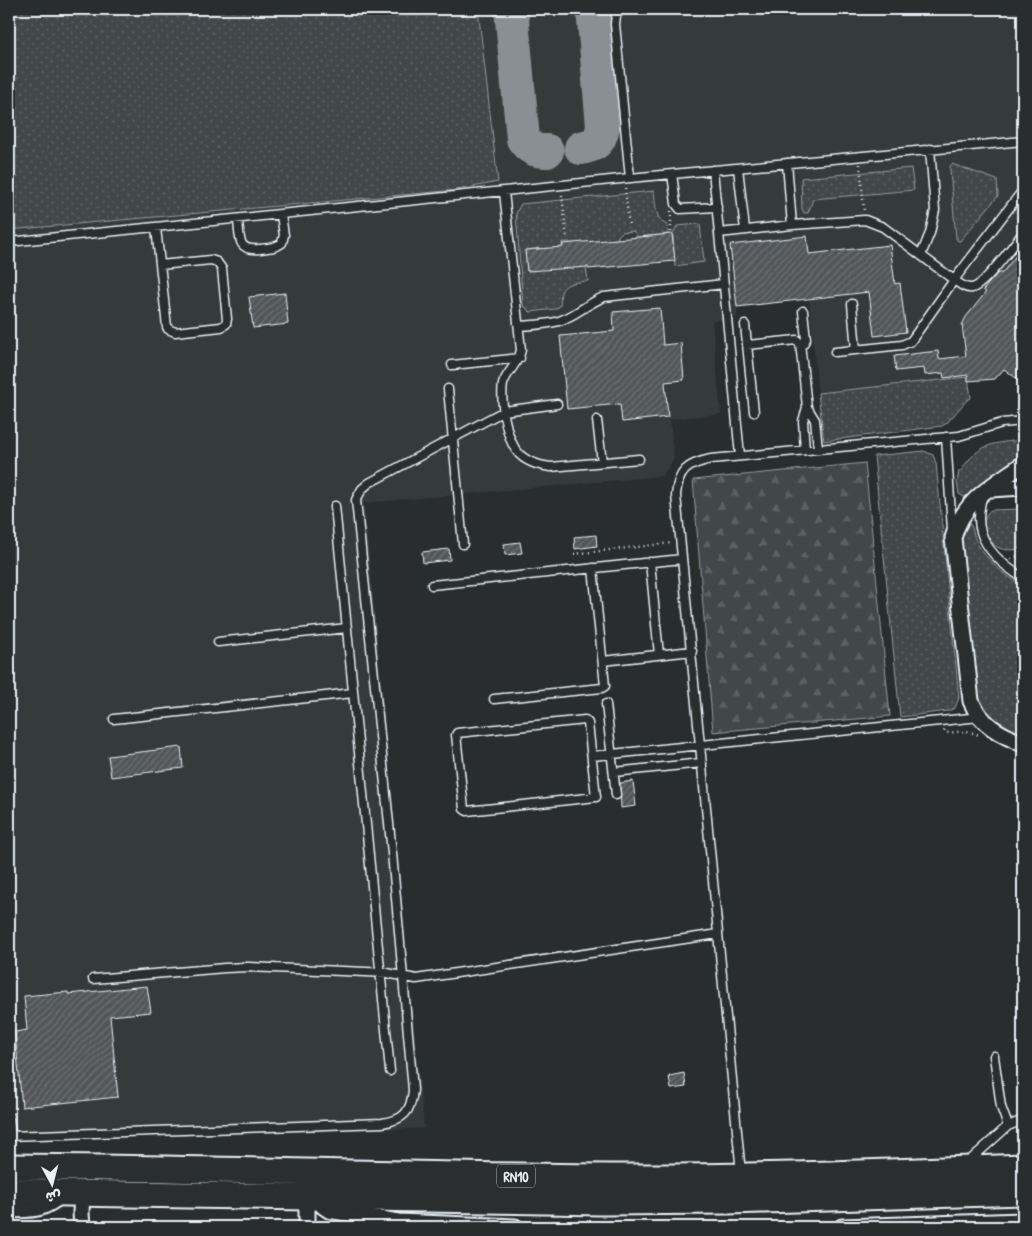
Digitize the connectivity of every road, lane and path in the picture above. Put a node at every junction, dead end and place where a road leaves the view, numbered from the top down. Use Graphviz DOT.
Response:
graph roads {
  1 [pos="620,9"];
  2 [pos="1023,141"];
  3 [pos="930,149"];
  4 [pos="859,156"];
  5 [pos="787,163"];
  6 [pos="738,168"];
  7 [pos="713,170"];
  8 [pos="672,174"];
  9 [pos="627,179"];
  10 [pos="561,186"];
  11 [pos="1023,190"];
  12 [pos="504,192"];
  13 [pos="676,204"];
  14 [pos="717,207"];
  15 [pos="281,215"];
  16 [pos="238,220"];
  17 [pos="865,220"];
  18 [pos="792,225"];
  19 [pos="629,226"];
  20 [pos="156,228"];
  21 [pos="745,230"];
  22 [pos="671,232"];
  23 [pos="720,233"];
  24 [pos="1023,233"];
  25 [pos="567,238"];
  26 [pos="9,242"];
  27 [pos="921,255"];
  28 [pos="160,265"];
  29 [pos="954,280"];
  30 [pos="724,284"];
  31 [pos="852,304"];
  32 [pos="803,310"];
  33 [pos="745,325"];
  34 [pos="519,326"];
  35 [pos="747,345"];
  36 [pos="800,345"];
  37 [pos="856,350"];
  38 [pos="835,352"];
  39 [pos="520,358"];
  40 [pos="452,365"];
  41 [pos="448,389"];
  42 [pos="557,404"];
  43 [pos="807,407"];
  44 [pos="504,411"];
  45 [pos="754,412"];
  46 [pos="597,420"];
  47 [pos="1023,421"];
  48 [pos="946,437"];
  49 [pos="453,438"];
  50 [pos="818,448"];
  51 [pos="805,450"];
  52 [pos="740,456"];
  53 [pos="639,459"];
  54 [pos="602,462"];
  55 [pos="1023,464"];
  56 [pos="1023,487"];
  57 [pos="985,491"];
  58 [pos="335,506"];
  59 [pos="953,538"];
  60 [pos="680,542"];
  61 [pos="463,544"];
  62 [pos="574,554"];
  63 [pos="682,558"];
  64 [pos="650,562"];
  65 [pos="593,568"];
  66 [pos="1023,578"];
  67 [pos="432,584"];
  68 [pos="347,628"];
  69 [pos="218,642"];
  70 [pos="692,651"];
  71 [pos="660,655"];
  72 [pos="603,661"];
  73 [pos="353,693"];
  74 [pos="494,699"];
  75 [pos="606,704"];
  76 [pos="980,717"];
  77 [pos="114,719"];
  78 [pos="943,721"];
  79 [pos="984,737"];
  80 [pos="1023,744"];
  81 [pos="701,745"];
  82 [pos="612,754"];
  83 [pos="592,756"];
  84 [pos="702,763"];
  85 [pos="614,772"];
  86 [pos="616,795"];
  87 [pos="718,934"];
  88 [pos="380,973"];
  89 [pos="403,977"];
  90 [pos="93,980"];
  91 [pos="994,1056"];
  92 [pos="390,1071"];
  93 [pos="9,1117"];
  94 [pos="1023,1120"];
  95 [pos="1008,1126"];
  96 [pos="10,1136"];
  97 [pos="9,1167"];
  98 [pos="1023,1168"];
  99 [pos="962,1170"];
  100 [pos="742,1176"];
  101 [pos="9,1192"];
  102 [pos="1023,1192"];
  103 [pos="73,1193"];
  104 [pos="313,1197"];
  105 [pos="9,1210"];
  106 [pos="1023,1221"];
  107 [pos="988,1225"];
  108 [pos="82,1227"];
  109 [pos="307,1227"];
  110 [pos="515,1227"];
  111 [pos="842,1227"];
  112 [pos="901,1227"];
  1 -- 9 [label="lane"];
  2 -- 3 [label="lane"];
  3 -- 4 [label="lane"];
  3 -- 27 [label="lane"];
  4 -- 5 [label="lane"];
  4 -- 17 [label="path"];
  5 -- 6 [label="lane"];
  5 -- 18 [label="lane"];
  6 -- 7 [label="lane"];
  6 -- 21 [label="lane"];
  7 -- 8 [label="lane"];
  7 -- 14 [label="lane"];
  8 -- 9 [label="lane"];
  8 -- 13 [label="lane"];
  9 -- 10 [label="lane"];
  9 -- 19 [label="path"];
  10 -- 12 [label="lane"];
  10 -- 25 [label="path"];
  11 -- 29 [label="lane"];
  12 -- 15 [label="lane"];
  12 -- 34 [label="lane"];
  13 -- 14 [label="lane"];
  13 -- 22 [label="path"];
  14 -- 23 [label="lane"];
  15 -- 16 [label="lane"];
  15 -- 16 [label="lane"];
  16 -- 20 [label="lane"];
  17 -- 18 [label="lane"];
  17 -- 27 [label="lane"];
  18 -- 21 [label="lane"];
  20 -- 26 [label="lane"];
  20 -- 28 [label="lane"];
  21 -- 23 [label="lane"];
  23 -- 30 [label="lane"];
  24 -- 29 [label="lane"];
  27 -- 29 [label="lane"];
  28 -- 28 [label="lane"];
  29 -- 37 [label="lane"];
  30 -- 34 [label="lane"];
  30 -- 52 [label="lane"];
  31 -- 37 [label="lane"];
  32 -- 36 [label="lane"];
  33 -- 35 [label="lane"];
  34 -- 39 [label="lane"];
  35 -- 36 [label="lane"];
  35 -- 45 [label="lane"];
  36 -- 43 [label="lane"];
  37 -- 38 [label="lane"];
  39 -- 40 [label="lane"];
  39 -- 44 [label="lane"];
  41 -- 49 [label="lane"];
  42 -- 44 [label="lane"];
  43 -- 50 [label="lane"];
  43 -- 51 [label="lane"];
  44 -- 49 [label="lane"];
  44 -- 54 [label="lane"];
  46 -- 54 [label="lane"];
  47 -- 48 [label="lane"];
  48 -- 50 [label="lane"];
  48 -- 59 [label="lane"];
  49 -- 61 [label="lane"];
  49 -- 89 [label="lane"];
  50 -- 51 [label="lane"];
  51 -- 52 [label="lane"];
  52 -- 60 [label="lane"];
  53 -- 54 [label="lane"];
  55 -- 57 [label="street"];
  56 -- 57 [label="street"];
  57 -- 59 [label="street"];
  57 -- 66 [label="lane"];
  58 -- 68 [label="lane"];
  59 -- 76 [label="street"];
  60 -- 62 [label="path"];
  60 -- 63 [label="lane"];
  63 -- 64 [label="lane"];
  63 -- 70 [label="lane"];
  64 -- 65 [label="lane"];
  64 -- 71 [label="lane"];
  65 -- 67 [label="lane"];
  65 -- 72 [label="lane"];
  68 -- 69 [label="lane"];
  68 -- 73 [label="lane"];
  70 -- 71 [label="lane"];
  70 -- 81 [label="lane"];
  71 -- 72 [label="lane"];
  72 -- 74 [label="lane"];
  73 -- 77 [label="lane"];
  73 -- 88 [label="lane"];
  75 -- 82 [label="lane"];
  76 -- 78 [label="lane"];
  76 -- 80 [label="street"];
  78 -- 79 [label="path"];
  78 -- 81 [label="lane"];
  81 -- 82 [label="lane"];
  81 -- 84 [label="lane"];
  82 -- 83 [label="lane"];
  82 -- 85 [label="lane"];
  83 -- 83 [label="lane"];
  84 -- 85 [label="lane"];
  84 -- 87 [label="lane"];
  85 -- 86 [label="lane"];
  87 -- 89 [label="lane"];
  87 -- 100 [label="lane"];
  88 -- 89 [label="lane"];
  88 -- 90 [label="lane"];
  88 -- 92 [label="lane"];
  89 -- 96 [label="lane"];
  91 -- 95 [label="lane"];
  93 -- 96 [label="lane"];
  94 -- 95 [label="lane"];
  95 -- 99 [label="lane"];
  97 -- 100 [label="highway, RN10"];
  98 -- 99 [label="highway, RN10"];
  99 -- 100 [label="highway, RN10"];
  101 -- 103 [label="highway, RN10"];
  102 -- 104 [label="highway, RN10"];
  103 -- 104 [label="highway, RN10"];
  103 -- 105 [label="street"];
  103 -- 108 [label="street"];
  104 -- 109 [label="street"];
  104 -- 110 [label="street"];
  106 -- 107 [label="street"];
  107 -- 112 [label="street"];
  111 -- 112 [label="street"];
}
